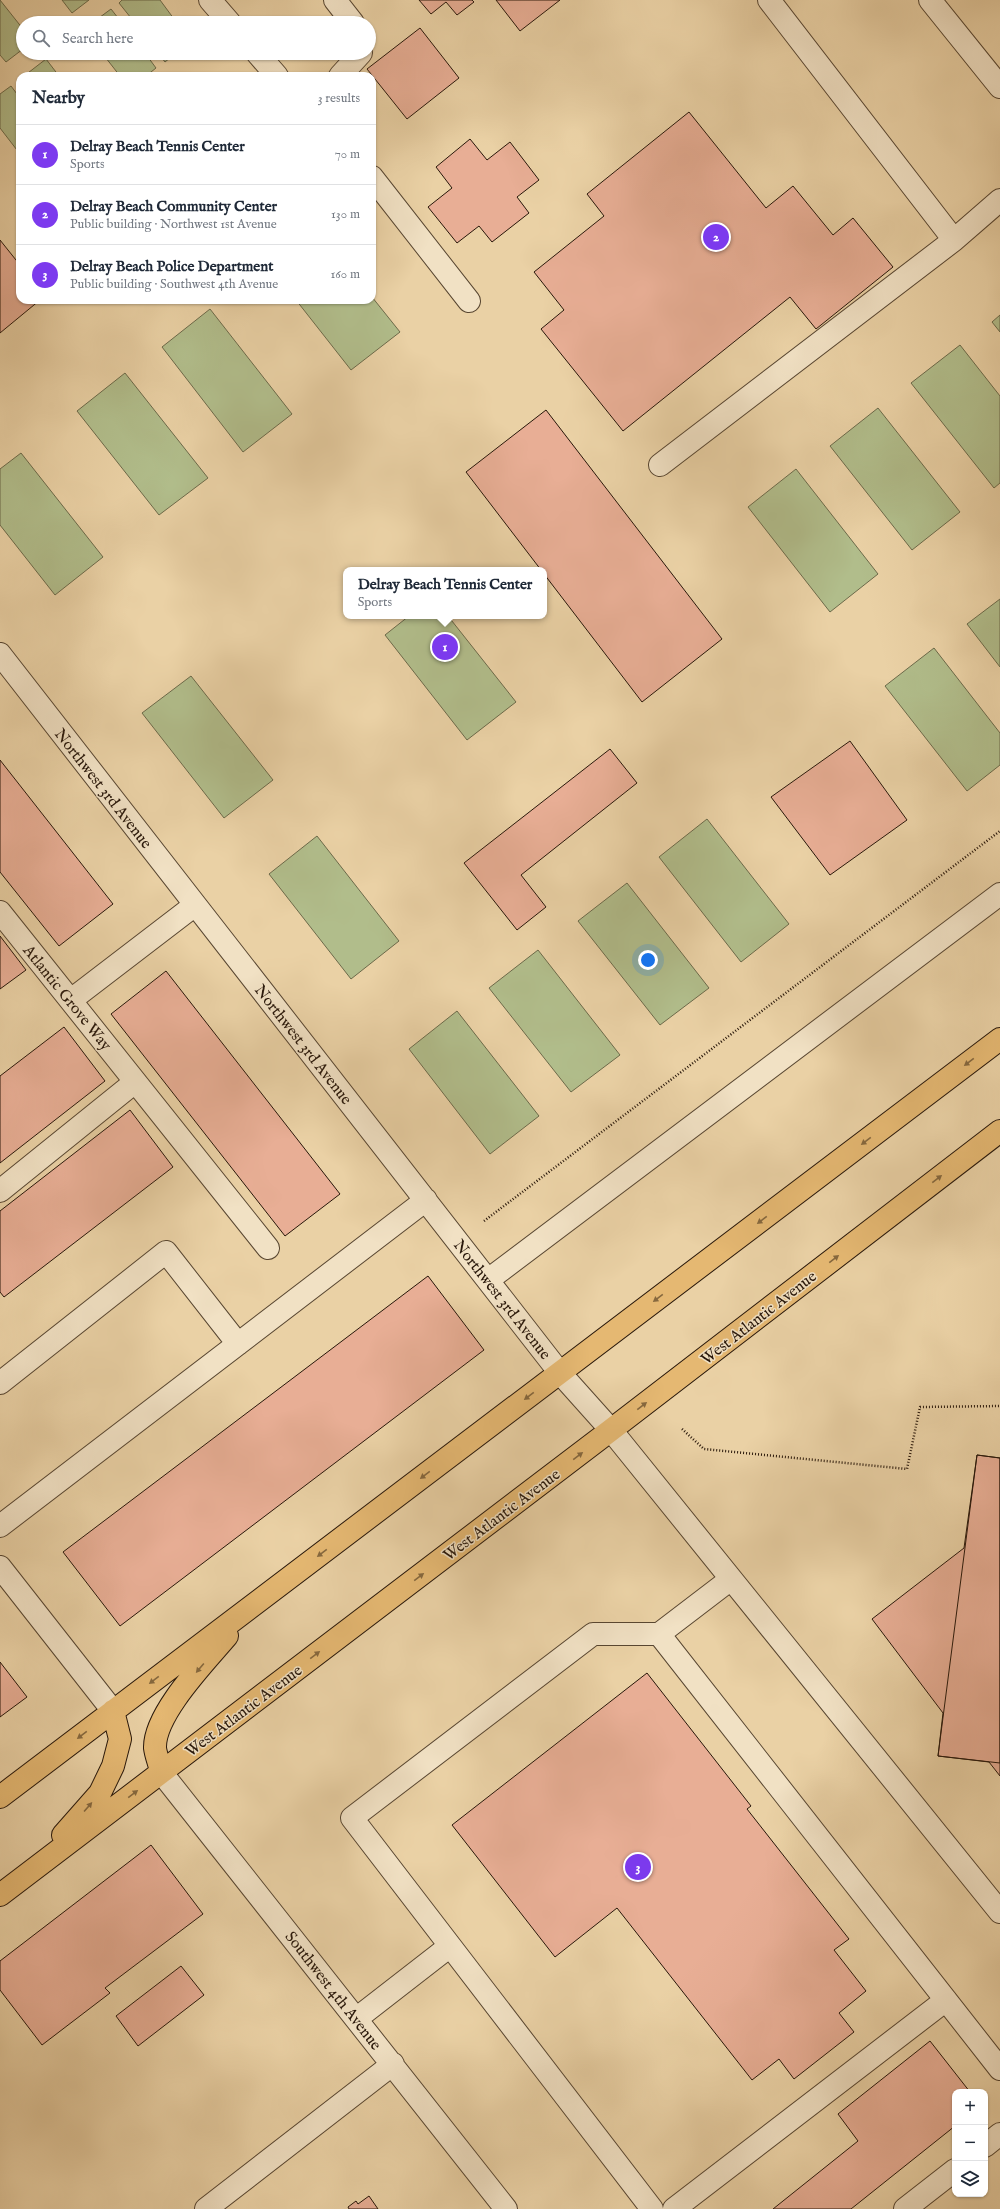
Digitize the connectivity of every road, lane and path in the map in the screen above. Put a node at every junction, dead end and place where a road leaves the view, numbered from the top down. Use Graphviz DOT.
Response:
graph roads {
  1 [pos="210,0"];
  2 [pos="335,0"];
  3 [pos="769,0"];
  4 [pos="930,0"];
  5 [pos="224,16"];
  6 [pos="348,16"];
  7 [pos="262,60"];
  8 [pos="355,60"];
  9 [pos="273,72"];
  10 [pos="344,72"];
  11 [pos="998,82"];
  12 [pos="376,182"];
  13 [pos="1000,200"];
  14 [pos="954,240"];
  15 [pos="469,300"];
  16 [pos="660,465"];
  17 [pos="0,654"];
  18 [pos="1000,831"];
  19 [pos="1000,894"];
  20 [pos="195,905"];
  21 [pos="0,912"];
  22 [pos="71,1000"];
  23 [pos="1000,1039"];
  24 [pos="135,1082"];
  25 [pos="1000,1131"];
  26 [pos="0,1191"];
  27 [pos="426,1200"];
  28 [pos="484,1222"];
  29 [pos="268,1248"];
  30 [pos="488,1280"];
  31 [pos="238,1344"];
  32 [pos="560,1373"];
  33 [pos="0,1383"];
  34 [pos="1000,1406"];
  35 [pos="682,1429"];
  36 [pos="611,1430"];
  37 [pos="0,1526"];
  38 [pos="0,1567"];
  39 [pos="732,1579"];
  40 [pos="252,1606"];
  41 [pos="660,1634"];
  42 [pos="113,1711"];
  43 [pos="161,1772"];
  44 [pos="0,1797"];
  45 [pos="35,1868"];
  46 [pos="0,1895"];
  47 [pos="1000,1912"];
  48 [pos="450,1946"];
  49 [pos="946,2000"];
  50 [pos="356,2019"];
  51 [pos="392,2064"];
  52 [pos="1000,2069"];
  53 [pos="1000,2134"];
  54 [pos="988,2144"];
  55 [pos="952,2172"];
  56 [pos="206,2209"];
  57 [pos="506,2209"];
  58 [pos="652,2209"];
  59 [pos="674,2209"];
  60 [pos="905,2209"];
  1 -- 5 [label="street"];
  2 -- 6 [label="street"];
  3 -- 14 [label="street"];
  4 -- 11 [label="street"];
  7 -- 9 [label="street"];
  8 -- 10 [label="street"];
  12 -- 15 [label="street"];
  13 -- 14 [label="street"];
  14 -- 16 [label="street"];
  17 -- 20 [label="street, Northwest 3rd Avenue"];
  18 -- 28 [label="path"];
  19 -- 30 [label="street"];
  20 -- 22 [label="street"];
  20 -- 27 [label="street, Northwest 3rd Avenue"];
  21 -- 22 [label="street, Atlantic Grove Way"];
  22 -- 24 [label="street, Atlantic Grove Way"];
  23 -- 32 [label="main road, one-way"];
  24 -- 26 [label="street"];
  24 -- 29 [label="street, Atlantic Grove Way"];
  36 -- 25 [label="main road, West Atlantic Avenue, one-way"];
  27 -- 30 [label="street, Northwest 3rd Avenue"];
  27 -- 31 [label="street"];
  30 -- 32 [label="street, Northwest 3rd Avenue"];
  31 -- 33 [label="street"];
  31 -- 37 [label="street"];
  32 -- 36 [label="street, Northwest 3rd Avenue"];
  32 -- 40 [label="main road, one-way"];
  34 -- 35 [label="path"];
  36 -- 39 [label="street, Northwest 3rd Avenue"];
  43 -- 36 [label="main road, West Atlantic Avenue, one-way"];
  38 -- 42 [label="street"];
  39 -- 41 [label="street"];
  39 -- 47 [label="street, Northwest 3rd Avenue"];
  40 -- 42 [label="main road, one-way"];
  40 -- 43 [label="main road, one-way"];
  41 -- 48 [label="street"];
  41 -- 49 [label="street"];
  42 -- 44 [label="main road, one-way"];
  45 -- 42 [label="main road, one-way"];
  45 -- 43 [label="main road, West Atlantic Avenue, one-way"];
  43 -- 50 [label="street, Southwest 4th Avenue"];
  45 -- 46 [label="main road, West Atlantic Avenue"];
  48 -- 50 [label="street"];
  48 -- 58 [label="street"];
  49 -- 52 [label="street"];
  49 -- 59 [label="street"];
  50 -- 51 [label="street, Southwest 4th Avenue"];
  51 -- 56 [label="street"];
  51 -- 57 [label="street, Southwest 4th Avenue"];
  53 -- 54 [label="street"];
  55 -- 60 [label="street"];
}
